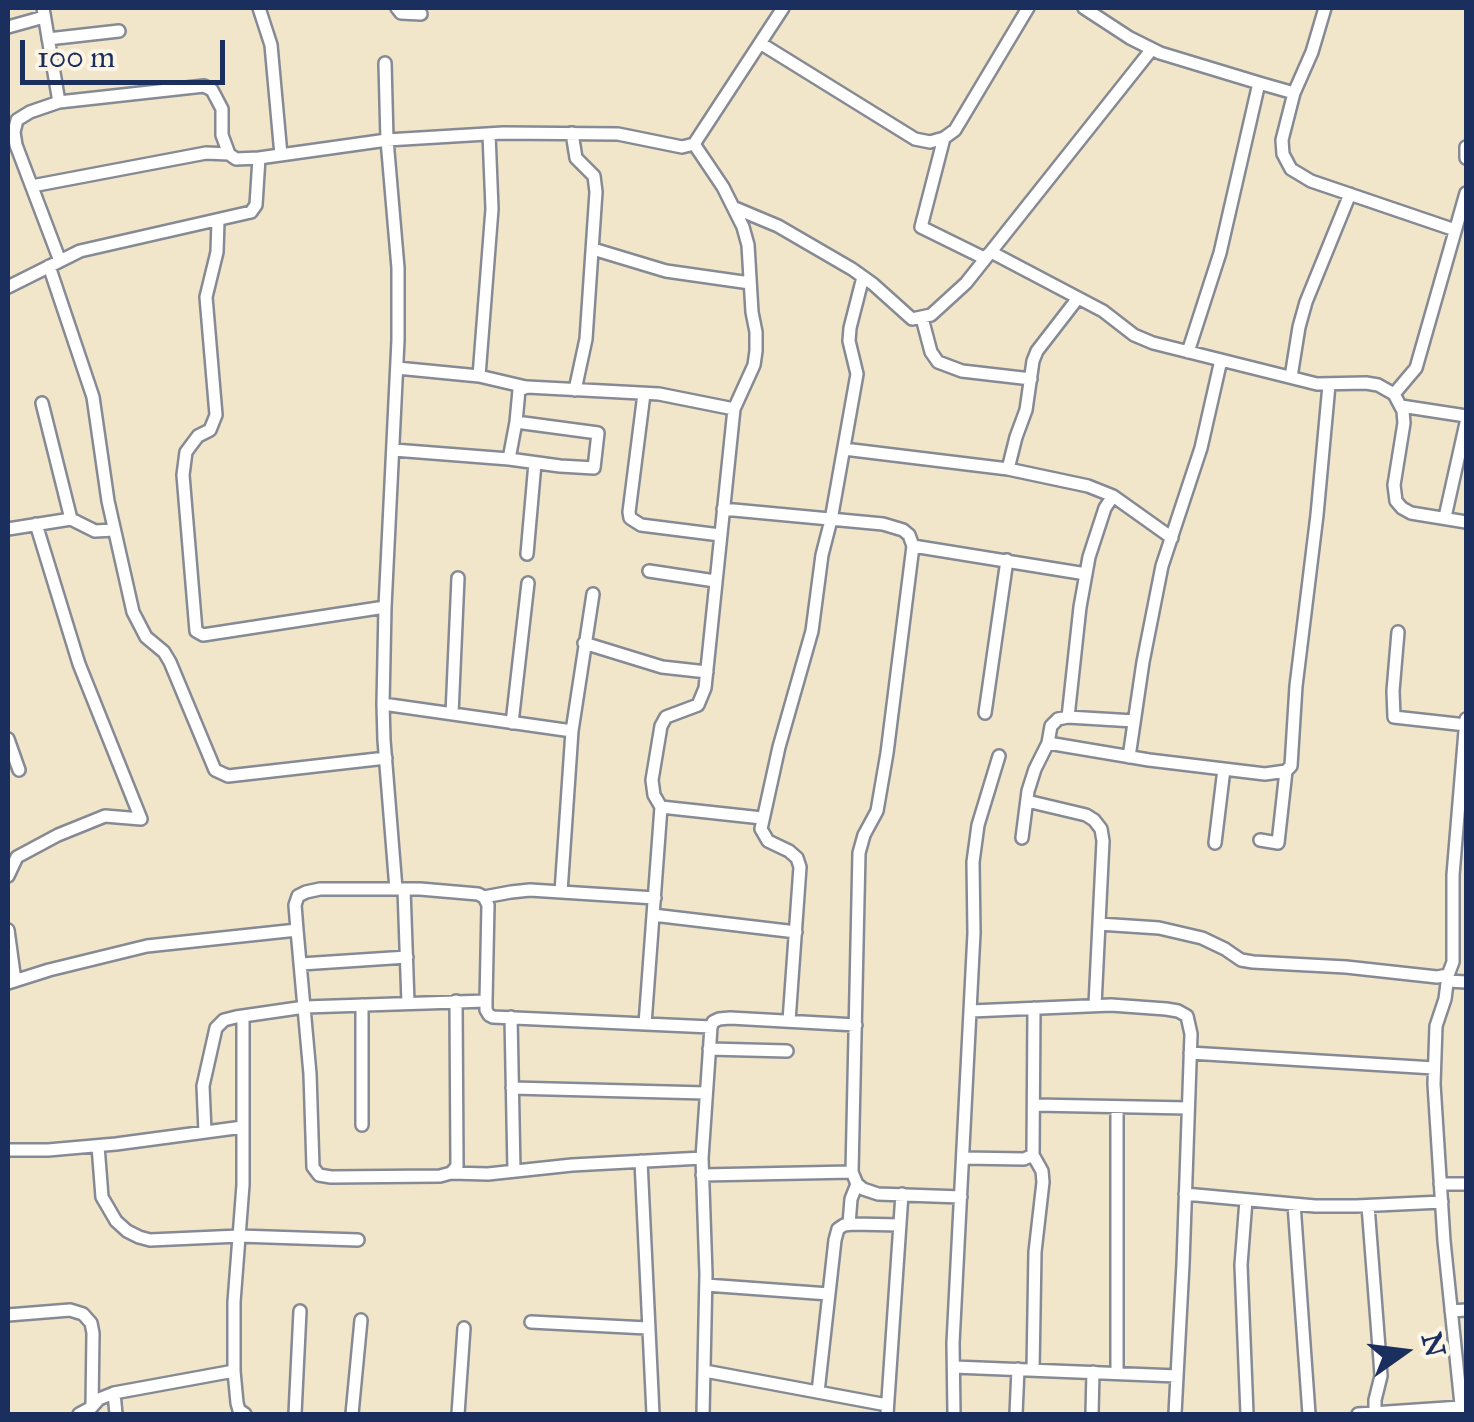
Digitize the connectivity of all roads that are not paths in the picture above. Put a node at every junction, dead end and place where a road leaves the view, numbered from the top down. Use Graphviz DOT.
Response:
graph roads {
  1 [pos="259,8"];
  2 [pos="397,8"];
  3 [pos="782,8"];
  4 [pos="1028,8"];
  5 [pos="1084,8"];
  6 [pos="1325,8"];
  7 [pos="44,12"];
  8 [pos="421,14"];
  9 [pos="8,26"];
  10 [pos="119,31"];
  11 [pos="48,39"];
  12 [pos="760,43"];
  13 [pos="1152,49"];
  14 [pos="385,63"];
  15 [pos="1259,83"];
  16 [pos="1294,92"];
  17 [pos="59,102"];
  18 [pos="11,127"];
  19 [pos="572,133"];
  20 [pos="489,134"];
  21 [pos="944,138"];
  22 [pos="387,140"];
  23 [pos="694,144"];
  24 [pos="1466,147"];
  25 [pos="229,154"];
  26 [pos="281,154"];
  27 [pos="259,158"];
  28 [pos="1466,158"];
  29 [pos="32,186"];
  30 [pos="1466,193"];
  31 [pos="1350,194"];
  32 [pos="734,208"];
  33 [pos="218,221"];
  34 [pos="1455,230"];
  35 [pos="593,249"];
  36 [pos="991,252"];
  37 [pos="55,264"];
  38 [pos="863,277"];
  39 [pos="750,283"];
  40 [pos="8,287"];
  41 [pos="1078,298"];
  42 [pos="922,318"];
  43 [pos="1188,352"];
  44 [pos="1221,360"];
  45 [pos="397,368"];
  46 [pos="479,376"];
  47 [pos="1290,377"];
  48 [pos="1031,378"];
  49 [pos="1329,385"];
  50 [pos="527,387"];
  51 [pos="575,390"];
  52 [pos="644,394"];
  53 [pos="1394,394"];
  54 [pos="42,403"];
  55 [pos="1402,406"];
  56 [pos="734,408"];
  57 [pos="1466,420"];
  58 [pos="516,422"];
  59 [pos="844,448"];
  60 [pos="394,450"];
  61 [pos="508,459"];
  62 [pos="536,463"];
  63 [pos="1008,469"];
  64 [pos="1113,496"];
  65 [pos="723,508"];
  66 [pos="1444,517"];
  67 [pos="71,519"];
  68 [pos="831,520"];
  69 [pos="1466,522"];
  70 [pos="36,524"];
  71 [pos="8,529"];
  72 [pos="114,530"];
  73 [pos="720,535"];
  74 [pos="1172,538"];
  75 [pos="913,546"];
  76 [pos="527,554"];
  77 [pos="1007,560"];
  78 [pos="650,571"];
  79 [pos="1086,574"];
  80 [pos="458,578"];
  81 [pos="715,581"];
  82 [pos="528,583"];
  83 [pos="593,594"];
  84 [pos="385,607"];
  85 [pos="1398,632"];
  86 [pos="584,643"];
  87 [pos="707,672"];
  88 [pos="383,704"];
  89 [pos="986,713"];
  90 [pos="452,714"];
  91 [pos="1068,717"];
  92 [pos="1134,721"];
  93 [pos="1466,722"];
  94 [pos="512,723"];
  95 [pos="572,732"];
  96 [pos="8,738"];
  97 [pos="1048,743"];
  98 [pos="999,756"];
  99 [pos="1130,757"];
  100 [pos="386,758"];
  101 [pos="1224,769"];
  102 [pos="19,770"];
  103 [pos="1286,772"];
  104 [pos="1027,801"];
  105 [pos="661,806"];
  106 [pos="762,818"];
  107 [pos="1022,838"];
  108 [pos="1260,840"];
  109 [pos="1215,843"];
  110 [pos="1460,875"];
  111 [pos="8,876"];
  112 [pos="400,889"];
  113 [pos="561,892"];
  114 [pos="484,898"];
  115 [pos="655,898"];
  116 [pos="653,915"];
  117 [pos="1099,924"];
  118 [pos="8,930"];
  119 [pos="297,930"];
  120 [pos="796,932"];
  121 [pos="406,958"];
  122 [pos="301,964"];
  123 [pos="1448,978"];
  124 [pos="11,982"];
  125 [pos="1466,982"];
  126 [pos="486,1000"];
  127 [pos="456,1002"];
  128 [pos="408,1003"];
  129 [pos="362,1005"];
  130 [pos="1094,1005"];
  131 [pos="305,1006"];
  132 [pos="1034,1008"];
  133 [pos="971,1012"];
  134 [pos="243,1016"];
  135 [pos="511,1018"];
  136 [pos="790,1021"];
  137 [pos="645,1024"];
  138 [pos="856,1025"];
  139 [pos="711,1027"];
  140 [pos="709,1049"];
  141 [pos="787,1051"];
  142 [pos="1190,1054"];
  143 [pos="1434,1068"];
  144 [pos="512,1088"];
  145 [pos="706,1093"];
  146 [pos="1034,1105"];
  147 [pos="1117,1107"];
  148 [pos="1188,1108"];
  149 [pos="362,1126"];
  150 [pos="243,1127"];
  151 [pos="205,1132"];
  152 [pos="98,1146"];
  153 [pos="8,1150"];
  154 [pos="1033,1155"];
  155 [pos="702,1158"];
  156 [pos="963,1158"];
  157 [pos="640,1161"];
  158 [pos="514,1171"];
  159 [pos="451,1173"];
  160 [pos="702,1176"];
  161 [pos="855,1178"];
  162 [pos="1440,1184"];
  163 [pos="1466,1184"];
  164 [pos="902,1194"];
  165 [pos="1185,1194"];
  166 [pos="961,1197"];
  167 [pos="1246,1200"];
  168 [pos="1442,1202"];
  169 [pos="1294,1204"];
  170 [pos="1368,1206"];
  171 [pos="849,1224"];
  172 [pos="900,1226"];
  173 [pos="239,1236"];
  174 [pos="358,1240"];
  175 [pos="706,1285"];
  176 [pos="828,1294"];
  177 [pos="1450,1310"];
  178 [pos="1466,1310"];
  179 [pos="300,1312"];
  180 [pos="8,1315"];
  181 [pos="360,1320"];
  182 [pos="531,1322"];
  183 [pos="464,1328"];
  184 [pos="648,1328"];
  185 [pos="954,1367"];
  186 [pos="1018,1369"];
  187 [pos="1033,1370"];
  188 [pos="234,1371"];
  189 [pos="705,1372"];
  190 [pos="1093,1372"];
  191 [pos="1117,1374"];
  192 [pos="1177,1376"];
  193 [pos="114,1392"];
  194 [pos="818,1392"];
  195 [pos="92,1407"];
  196 [pos="887,1410"];
  197 [pos="1462,1411"];
  198 [pos="79,1414"];
  199 [pos="116,1414"];
  200 [pos="244,1414"];
  201 [pos="295,1414"];
  202 [pos="352,1414"];
  203 [pos="458,1414"];
  204 [pos="653,1414"];
  205 [pos="703,1414"];
  206 [pos="954,1414"];
  207 [pos="1016,1414"];
  208 [pos="1092,1414"];
  209 [pos="1175,1414"];
  210 [pos="1247,1414"];
  211 [pos="1309,1414"];
  212 [pos="1358,1414"];
  213 [pos="1376,1414"];
  1 -- 26 [label="street"];
  2 -- 8 [label="street"];
  3 -- 12 [label="street"];
  4 -- 21 [label="street"];
  5 -- 13 [label="street"];
  6 -- 16 [label="street"];
  7 -- 9 [label="street"];
  7 -- 11 [label="street"];
  10 -- 11 [label="street"];
  11 -- 17 [label="street"];
  12 -- 21 [label="street"];
  12 -- 23 [label="street"];
  13 -- 15 [label="street"];
  13 -- 36 [label="street"];
  14 -- 22 [label="street"];
  15 -- 16 [label="street"];
  15 -- 43 [label="street"];
  16 -- 31 [label="street"];
  17 -- 18 [label="street"];
  17 -- 25 [label="street"];
  18 -- 29 [label="street"];
  19 -- 20 [label="street"];
  19 -- 23 [label="street"];
  19 -- 35 [label="street"];
  20 -- 22 [label="street"];
  20 -- 46 [label="street"];
  21 -- 36 [label="street"];
  22 -- 26 [label="street"];
  22 -- 45 [label="street"];
  23 -- 32 [label="street"];
  24 -- 28 [label="street"];
  25 -- 27 [label="street"];
  25 -- 29 [label="street"];
  26 -- 27 [label="street"];
  27 -- 33 [label="street"];
  29 -- 37 [label="street"];
  30 -- 34 [label="street"];
  31 -- 34 [label="street"];
  31 -- 47 [label="street"];
  32 -- 38 [label="street"];
  32 -- 39 [label="street"];
  33 -- 37 [label="street"];
  33 -- 84 [label="street"];
  34 -- 53 [label="street"];
  35 -- 39 [label="street"];
  35 -- 51 [label="street"];
  36 -- 41 [label="street"];
  36 -- 42 [label="street"];
  37 -- 40 [label="street"];
  37 -- 72 [label="street"];
  38 -- 42 [label="street"];
  38 -- 59 [label="street"];
  39 -- 56 [label="street"];
  41 -- 43 [label="street"];
  41 -- 48 [label="street"];
  42 -- 48 [label="street"];
  43 -- 44 [label="street"];
  44 -- 47 [label="street"];
  44 -- 74 [label="street"];
  45 -- 46 [label="street"];
  45 -- 60 [label="street"];
  46 -- 50 [label="street"];
  47 -- 49 [label="street"];
  48 -- 63 [label="street"];
  49 -- 53 [label="street"];
  49 -- 103 [label="street"];
  50 -- 51 [label="street"];
  50 -- 58 [label="street"];
  51 -- 52 [label="street"];
  52 -- 56 [label="street"];
  52 -- 73 [label="street"];
  53 -- 55 [label="street"];
  54 -- 67 [label="street"];
  55 -- 57 [label="street"];
  55 -- 66 [label="street"];
  56 -- 65 [label="street"];
  57 -- 66 [label="street"];
  58 -- 61 [label="street"];
  58 -- 62 [label="street"];
  59 -- 63 [label="street"];
  59 -- 68 [label="street"];
  60 -- 61 [label="street"];
  60 -- 84 [label="street"];
  61 -- 62 [label="street"];
  62 -- 76 [label="street"];
  63 -- 64 [label="street"];
  64 -- 74 [label="street"];
  64 -- 79 [label="street"];
  65 -- 68 [label="street"];
  65 -- 73 [label="street"];
  66 -- 69 [label="street"];
  67 -- 70 [label="street"];
  67 -- 72 [label="street"];
  68 -- 75 [label="street"];
  68 -- 106 [label="street"];
  70 -- 71 [label="street"];
  70 -- 111 [label="street"];
  72 -- 100 [label="street"];
  73 -- 81 [label="street"];
  74 -- 92 [label="street"];
  75 -- 77 [label="street"];
  75 -- 138 [label="street"];
  77 -- 79 [label="street"];
  77 -- 89 [label="street"];
  78 -- 81 [label="street"];
  79 -- 91 [label="street"];
  80 -- 90 [label="street"];
  81 -- 87 [label="street"];
  82 -- 94 [label="street"];
  83 -- 86 [label="street"];
  84 -- 88 [label="street"];
  85 -- 93 [label="street"];
  86 -- 87 [label="street"];
  86 -- 95 [label="street"];
  87 -- 105 [label="street"];
  88 -- 90 [label="street"];
  88 -- 100 [label="street"];
  90 -- 94 [label="street"];
  91 -- 92 [label="street"];
  91 -- 97 [label="street"];
  92 -- 99 [label="street"];
  93 -- 110 [label="street"];
  94 -- 95 [label="street"];
  95 -- 113 [label="street"];
  96 -- 102 [label="street"];
  97 -- 99 [label="street"];
  97 -- 104 [label="street"];
  98 -- 133 [label="street"];
  99 -- 101 [label="street"];
  100 -- 112 [label="street"];
  101 -- 103 [label="street"];
  101 -- 109 [label="street"];
  103 -- 108 [label="street"];
  104 -- 107 [label="street"];
  104 -- 117 [label="street"];
  105 -- 106 [label="street"];
  105 -- 115 [label="street"];
  106 -- 120 [label="street"];
  110 -- 123 [label="street"];
  112 -- 114 [label="street"];
  112 -- 119 [label="street"];
  112 -- 121 [label="street"];
  113 -- 114 [label="street"];
  113 -- 115 [label="street"];
  114 -- 126 [label="street"];
  115 -- 116 [label="street"];
  116 -- 120 [label="street"];
  116 -- 137 [label="street"];
  117 -- 123 [label="street"];
  117 -- 130 [label="street"];
  118 -- 124 [label="street"];
  119 -- 122 [label="street"];
  119 -- 124 [label="street"];
  120 -- 136 [label="street"];
  121 -- 122 [label="street"];
  121 -- 128 [label="street"];
  122 -- 131 [label="street"];
  123 -- 125 [label="street"];
  123 -- 143 [label="street"];
  126 -- 127 [label="street"];
  126 -- 135 [label="street"];
  127 -- 128 [label="street"];
  127 -- 159 [label="street"];
  128 -- 129 [label="street"];
  129 -- 131 [label="street"];
  129 -- 149 [label="street"];
  130 -- 132 [label="street"];
  130 -- 142 [label="street"];
  131 -- 134 [label="street"];
  131 -- 159 [label="street"];
  132 -- 133 [label="street"];
  132 -- 146 [label="street"];
  133 -- 156 [label="street"];
  134 -- 150 [label="street"];
  134 -- 151 [label="street"];
  135 -- 137 [label="street"];
  135 -- 144 [label="street"];
  136 -- 138 [label="street"];
  136 -- 139 [label="street"];
  137 -- 139 [label="street"];
  138 -- 161 [label="street"];
  139 -- 140 [label="street"];
  140 -- 141 [label="street"];
  140 -- 145 [label="street"];
  142 -- 143 [label="street"];
  142 -- 148 [label="street"];
  143 -- 162 [label="street"];
  144 -- 145 [label="street"];
  144 -- 158 [label="street"];
  145 -- 155 [label="street"];
  146 -- 147 [label="street"];
  146 -- 154 [label="street"];
  147 -- 148 [label="street"];
  147 -- 191 [label="street"];
  148 -- 165 [label="street"];
  150 -- 151 [label="street"];
  150 -- 173 [label="street"];
  151 -- 152 [label="street"];
  152 -- 153 [label="street"];
  152 -- 173 [label="street"];
  154 -- 156 [label="street"];
  154 -- 187 [label="street"];
  155 -- 157 [label="street"];
  155 -- 160 [label="street"];
  156 -- 166 [label="street"];
  157 -- 158 [label="street"];
  157 -- 184 [label="street"];
  158 -- 159 [label="street"];
  160 -- 161 [label="street"];
  160 -- 175 [label="street"];
  161 -- 164 [label="street"];
  161 -- 171 [label="street"];
  162 -- 163 [label="street"];
  162 -- 168 [label="street"];
  164 -- 166 [label="street"];
  164 -- 172 [label="street"];
  165 -- 167 [label="street"];
  165 -- 192 [label="street"];
  166 -- 185 [label="street"];
  167 -- 169 [label="street"];
  167 -- 210 [label="street"];
  168 -- 170 [label="street"];
  168 -- 177 [label="street"];
  169 -- 170 [label="street"];
  169 -- 211 [label="street"];
  170 -- 213 [label="street"];
  171 -- 172 [label="street"];
  171 -- 176 [label="street"];
  172 -- 196 [label="street"];
  173 -- 174 [label="street"];
  173 -- 188 [label="street"];
  175 -- 176 [label="street"];
  175 -- 189 [label="street"];
  176 -- 194 [label="street"];
  177 -- 178 [label="street"];
  177 -- 197 [label="street"];
  179 -- 201 [label="street"];
  180 -- 195 [label="street"];
  181 -- 202 [label="street"];
  182 -- 184 [label="street"];
  183 -- 203 [label="street"];
  184 -- 204 [label="street"];
  185 -- 186 [label="street"];
  185 -- 206 [label="street"];
  186 -- 187 [label="street"];
  186 -- 207 [label="street"];
  187 -- 190 [label="street"];
  188 -- 193 [label="street"];
  188 -- 200 [label="street"];
  189 -- 194 [label="street"];
  189 -- 205 [label="street"];
  190 -- 191 [label="street"];
  190 -- 208 [label="street"];
  191 -- 192 [label="street"];
  192 -- 209 [label="street"];
  193 -- 195 [label="street"];
  193 -- 199 [label="street"];
  194 -- 196 [label="street"];
  195 -- 198 [label="street"];
  197 -- 213 [label="street"];
  212 -- 213 [label="street"];
}
